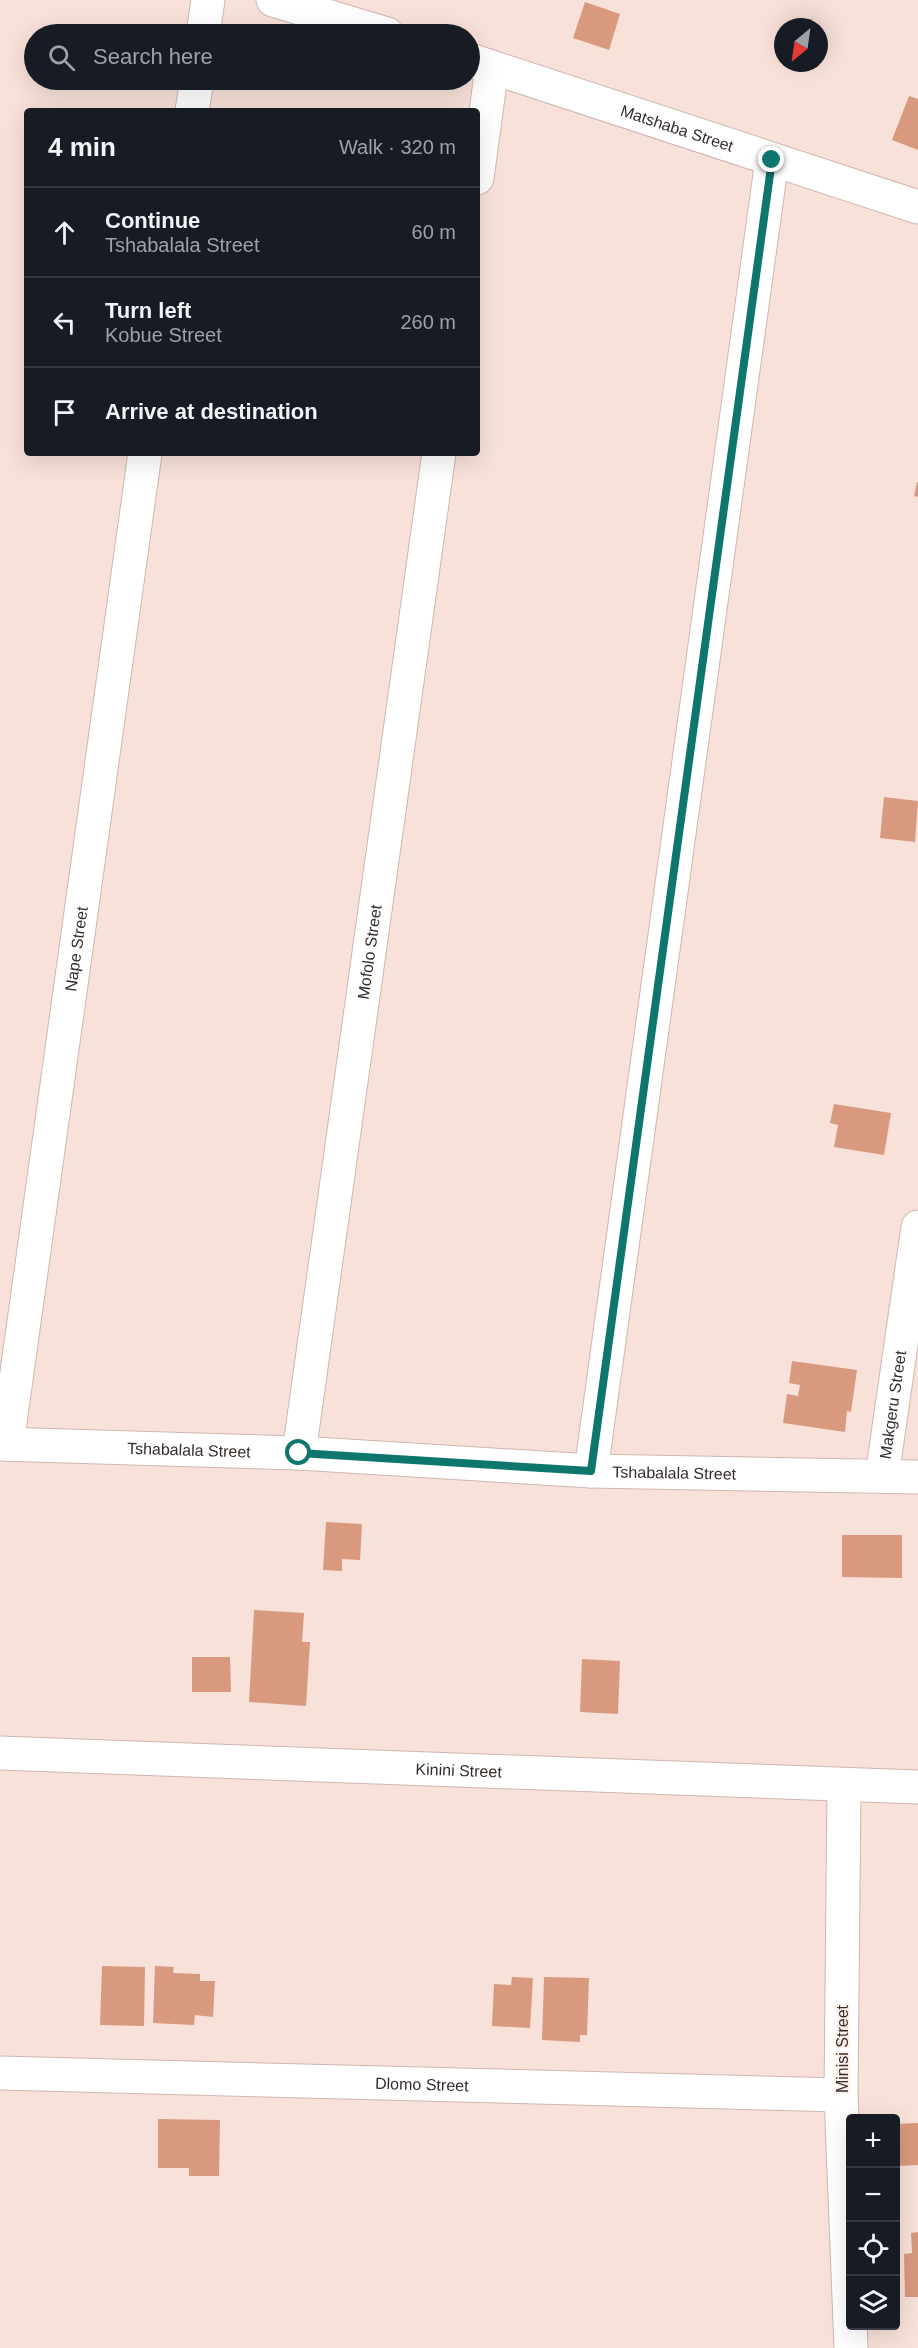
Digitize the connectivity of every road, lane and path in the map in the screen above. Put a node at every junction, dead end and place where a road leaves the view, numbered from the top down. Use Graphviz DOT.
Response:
graph roads {
  1 [pos="208,0"];
  2 [pos="273,0"];
  3 [pos="204,24"];
  4 [pos="353,24"];
  5 [pos="481,63"];
  6 [pos="195,90"];
  7 [pos="192,108"];
  8 [pos="479,108"];
  9 [pos="772,160"];
  10 [pos="918,207"];
  11 [pos="145,456"];
  12 [pos="439,456"];
  13 [pos="918,1227"];
  14 [pos="4,1444"];
  15 [pos="299,1453"];
  16 [pos="591,1471"];
  17 [pos="882,1476"];
  18 [pos="918,1478"];
  19 [pos="0,1753"];
  20 [pos="844,1786"];
  21 [pos="918,1787"];
  22 [pos="0,2073"];
  23 [pos="841,2095"];
  24 [pos="851,2348"];
  1 -- 3 [label="street"];
  2 -- 4 [label="street"];
  5 -- 8 [label="street"];
  5 -- 9 [label="street, Matshaba Street"];
  6 -- 7 [label="street"];
  9 -- 10 [label="street, Matshaba Street"];
  9 -- 16 [label="street"];
  11 -- 14 [label="street, Nape Street"];
  12 -- 15 [label="street, Mofolo Street"];
  13 -- 17 [label="street, Makgeru Street"];
  14 -- 15 [label="street, Tshabalala Street"];
  15 -- 16 [label="street, Tshabalala Street"];
  16 -- 17 [label="street, Tshabalala Street"];
  17 -- 18 [label="street, Tshabalala Street"];
  19 -- 20 [label="street, Kinini Street"];
  20 -- 21 [label="street, Kinini Street"];
  20 -- 23 [label="street, Minisi Street"];
  22 -- 23 [label="street, Dlomo Street"];
  23 -- 24 [label="street, Minisi Street"];
}
